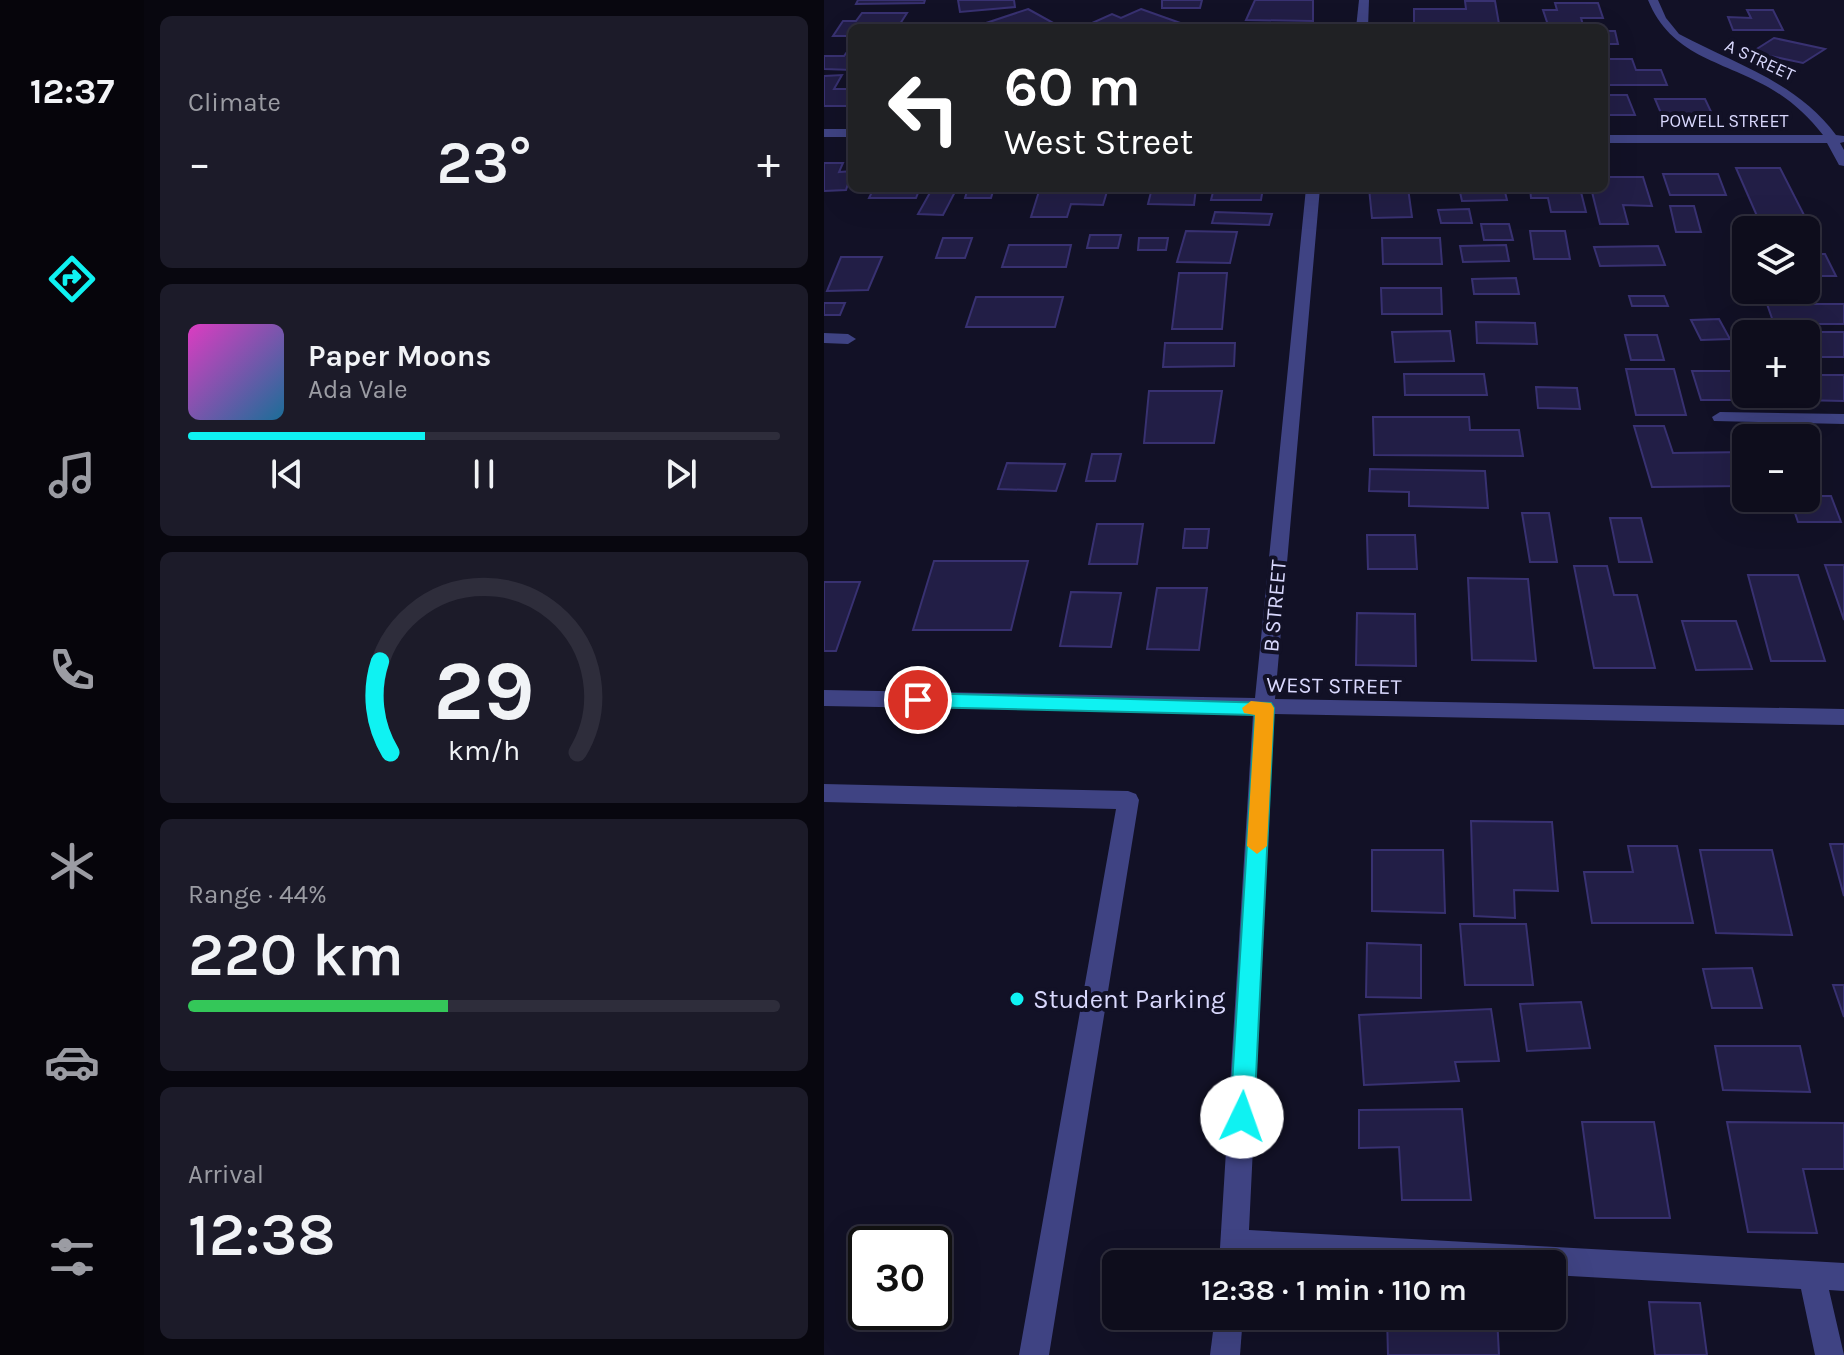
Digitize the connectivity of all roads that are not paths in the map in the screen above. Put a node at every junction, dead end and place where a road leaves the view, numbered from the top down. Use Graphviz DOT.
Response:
graph roads {
  1 [pos="1364,0"];
  2 [pos="1653,0"];
  3 [pos="1362,24"];
  4 [pos="824,133"];
  5 [pos="848,133"];
  6 [pos="1608,139"];
  7 [pos="1839,139"];
  8 [pos="1844,162"];
  9 [pos="1313,192"];
  10 [pos="824,338"];
  11 [pos="848,339"];
  12 [pos="1720,417"];
  13 [pos="1844,419"];
  14 [pos="824,698"];
  15 [pos="1264,708"];
  16 [pos="1844,717"];
  17 [pos="824,793"];
  18 [pos="1234,1250"];
  19 [pos="1566,1266"];
  20 [pos="1812,1276"];
  21 [pos="1844,1277"];
  22 [pos="1228,1330"];
  23 [pos="1034,1355"];
  24 [pos="1225,1355"];
  25 [pos="1830,1355"];
  1 -- 3 [label="street"];
  2 -- 7 [label="street, A STREET"];
  4 -- 5 [label="street"];
  6 -- 7 [label="street, POWELL STREET"];
  7 -- 8 [label="street, A STREET"];
  9 -- 15 [label="street, B STREET"];
  10 -- 11 [label="street"];
  12 -- 13 [label="street"];
  14 -- 15 [label="street, WEST STREET"];
  15 -- 16 [label="street, WEST STREET"];
  15 -- 18 [label="street, B STREET"];
  17 -- 23 [label="street"];
  19 -- 20 [label="street"];
  20 -- 21 [label="street"];
  20 -- 25 [label="street"];
  22 -- 24 [label="street"];
}
